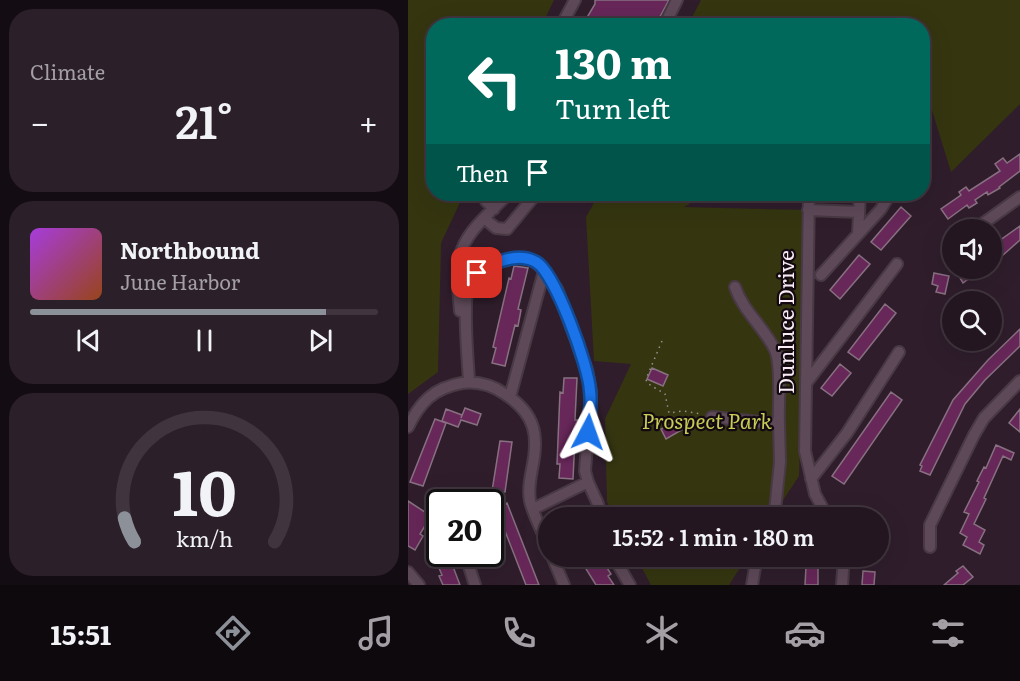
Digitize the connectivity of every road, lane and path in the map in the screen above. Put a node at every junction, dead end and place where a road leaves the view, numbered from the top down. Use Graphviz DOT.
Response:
graph roads {
  1 [pos="575,0"];
  2 [pos="677,0"];
  3 [pos="565,18"];
  4 [pos="668,18"];
  5 [pos="1020,197"];
  6 [pos="486,201"];
  7 [pos="501,201"];
  8 [pos="530,201"];
  9 [pos="809,201"];
  10 [pos="860,201"];
  11 [pos="886,201"];
  12 [pos="494,209"];
  13 [pos="808,210"];
  14 [pos="859,212"];
  15 [pos="484,219"];
  16 [pos="989,219"];
  17 [pos="858,234"];
  18 [pos="897,264"];
  19 [pos="544,271"];
  20 [pos="821,275"];
  21 [pos="735,287"];
  22 [pos="662,341"];
  23 [pos="899,352"];
  24 [pos="1020,381"];
  25 [pos="807,382"];
  26 [pos="465,383"];
  27 [pos="510,397"];
  28 [pos="712,417"];
  29 [pos="778,424"];
  30 [pos="408,427"];
  31 [pos="811,479"];
  32 [pos="588,482"];
  33 [pos="599,507"];
  34 [pos="775,507"];
  35 [pos="822,507"];
  36 [pos="533,509"];
  37 [pos="538,521"];
  38 [pos="930,547"];
  39 [pos="469,567"];
  40 [pos="557,567"];
  41 [pos="619,567"];
  42 [pos="755,567"];
  43 [pos="843,567"];
  44 [pos="408,572"];
  45 [pos="418,585"];
  46 [pos="475,585"];
  47 [pos="564,585"];
  48 [pos="630,585"];
  49 [pos="752,585"];
  50 [pos="842,585"];
  1 -- 3 [label="street"];
  2 -- 4 [label="street"];
  5 -- 16 [label="street"];
  6 -- 12 [label="street"];
  7 -- 12 [label="street"];
  8 -- 15 [label="street"];
  9 -- 13 [label="street, Dunluce Drive"];
  10 -- 14 [label="street"];
  11 -- 17 [label="street"];
  12 -- 15 [label="street"];
  13 -- 14 [label="street"];
  13 -- 25 [label="street, Dunluce Drive"];
  14 -- 17 [label="street"];
  15 -- 26 [label="street"];
  17 -- 20 [label="street"];
  18 -- 25 [label="street"];
  19 -- 26 [label="street"];
  19 -- 27 [label="street"];
  19 -- 32 [label="street"];
  21 -- 29 [label="street"];
  22 -- 28 [label="path"];
  23 -- 31 [label="street"];
  24 -- 38 [label="street"];
  25 -- 31 [label="street, Dunluce Drive"];
  26 -- 27 [label="street"];
  26 -- 30 [label="street"];
  27 -- 36 [label="street"];
  28 -- 29 [label="street"];
  29 -- 34 [label="street"];
  31 -- 35 [label="street, Dunluce Drive"];
  32 -- 33 [label="street"];
  32 -- 36 [label="street"];
  36 -- 37 [label="street"];
  39 -- 46 [label="street"];
  40 -- 47 [label="street"];
  41 -- 48 [label="street"];
  42 -- 49 [label="street"];
  43 -- 50 [label="street"];
  44 -- 45 [label="street"];
}
